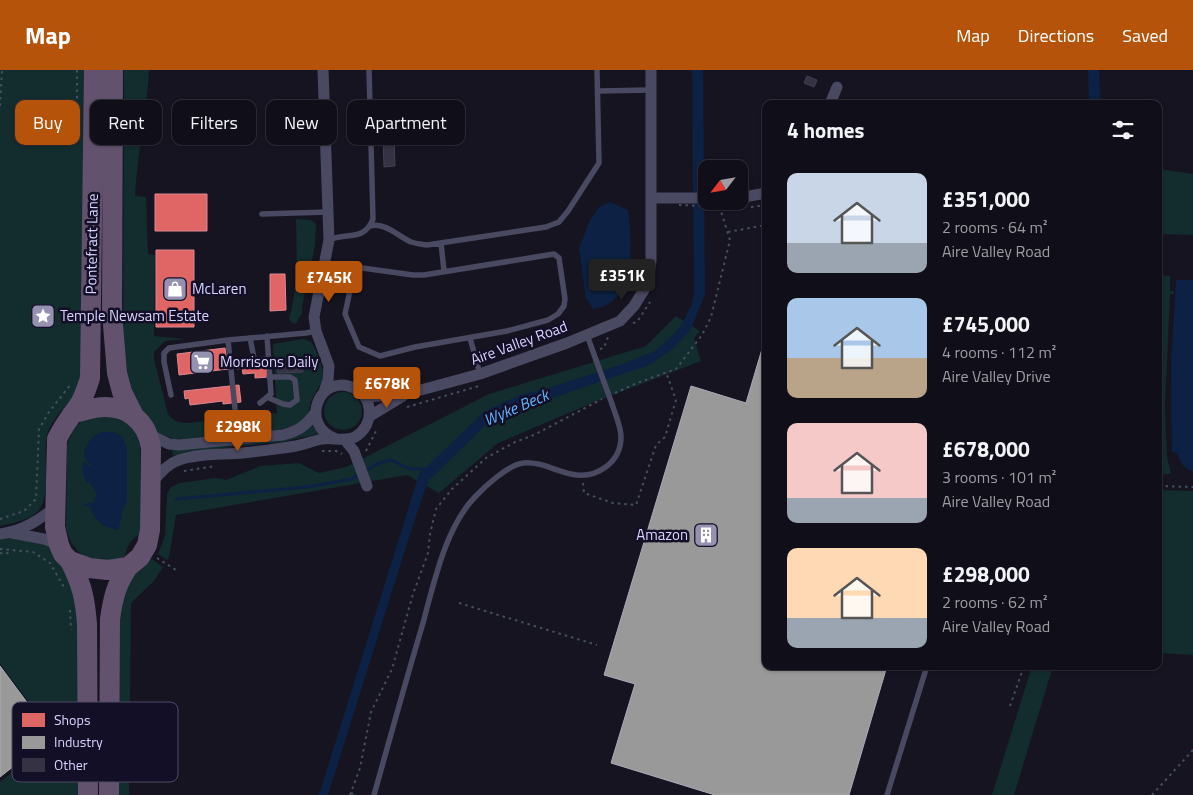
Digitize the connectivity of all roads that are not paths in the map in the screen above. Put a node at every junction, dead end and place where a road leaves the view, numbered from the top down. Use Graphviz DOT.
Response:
graph roads {
  1 [pos="94,70"];
  2 [pos="113,70"];
  3 [pos="323,70"];
  4 [pos="369,70"];
  5 [pos="597,70"];
  6 [pos="652,70"];
  7 [pos="837,87"];
  8 [pos="652,90"];
  9 [pos="598,91"];
  10 [pos="324,100"];
  11 [pos="832,100"];
  12 [pos="325,145"];
  13 [pos="762,194"];
  14 [pos="748,196"];
  15 [pos="651,198"];
  16 [pos="698,199"];
  17 [pos="328,212"];
  18 [pos="262,214"];
  19 [pos="370,226"];
  20 [pos="328,240"];
  21 [pos="441,243"];
  22 [pos="444,271"];
  23 [pos="316,331"];
  24 [pos="587,335"];
  25 [pos="266,336"];
  26 [pos="250,338"];
  27 [pos="470,338"];
  28 [pos="228,340"];
  29 [pos="254,358"];
  30 [pos="329,366"];
  31 [pos="480,374"];
  32 [pos="269,377"];
  33 [pos="347,385"];
  34 [pos="324,392"];
  35 [pos="406,394"];
  36 [pos="170,395"];
  37 [pos="365,397"];
  38 [pos="269,398"];
  39 [pos="260,404"];
  40 [pos="235,409"];
  41 [pos="315,413"];
  42 [pos="72,414"];
  43 [pos="133,414"];
  44 [pos="370,416"];
  45 [pos="363,431"];
  46 [pos="148,434"];
  47 [pos="341,439"];
  48 [pos="360,465"];
  49 [pos="150,484"];
  50 [pos="367,486"];
  51 [pos="56,506"];
  52 [pos="5,534"];
  53 [pos="59,545"];
  54 [pos="70,561"];
  55 [pos="128,567"];
  56 [pos="926,670"];
  57 [pos="87,702"];
  58 [pos="110,702"];
  59 [pos="88,782"];
  60 [pos="109,782"];
  61 [pos="88,795"];
  62 [pos="109,795"];
  63 [pos="374,795"];
  64 [pos="887,795"];
  1 -- 42 [label="highway, Pontefract Lane"];
  2 -- 43 [label="highway, Pontefract Lane"];
  3 -- 10 [label="street"];
  4 -- 19 [label="lane"];
  5 -- 9 [label="lane"];
  6 -- 8 [label="street, Aire Valley Road"];
  7 -- 11 [label="street"];
  8 -- 9 [label="lane"];
  8 -- 15 [label="street, Aire Valley Road"];
  9 -- 21 [label="lane"];
  12 -- 17 [label="street"];
  13 -- 14 [label="street"];
  15 -- 16 [label="street"];
  15 -- 24 [label="street, Aire Valley Road"];
  17 -- 18 [label="lane"];
  17 -- 20 [label="street"];
  19 -- 20 [label="lane"];
  19 -- 21 [label="lane"];
  20 -- 23 [label="street"];
  21 -- 22 [label="lane"];
  22 -- 27 [label="lane"];
  22 -- 27 [label="lane"];
  23 -- 25 [label="lane"];
  23 -- 30 [label="street"];
  24 -- 31 [label="street, Aire Valley Road"];
  24 -- 63 [label="lane, bridge"];
  25 -- 26 [label="lane"];
  25 -- 32 [label="lane"];
  26 -- 28 [label="lane"];
  26 -- 29 [label="lane"];
  27 -- 31 [label="lane"];
  28 -- 36 [label="lane"];
  28 -- 40 [label="lane"];
  30 -- 33 [label="street"];
  30 -- 34 [label="street"];
  31 -- 35 [label="street, Aire Valley Road"];
  32 -- 38 [label="lane"];
  32 -- 38 [label="lane"];
  33 -- 34 [label="street"];
  33 -- 37 [label="street"];
  34 -- 41 [label="street"];
  35 -- 37 [label="street, Aire Valley Road"];
  35 -- 44 [label="street, Aire Valley Road"];
  37 -- 44 [label="street"];
  38 -- 39 [label="lane"];
  41 -- 46 [label="street"];
  41 -- 47 [label="street"];
  42 -- 43 [label="highway"];
  42 -- 51 [label="highway"];
  43 -- 46 [label="highway"];
  44 -- 45 [label="street"];
  45 -- 47 [label="street"];
  45 -- 48 [label="street"];
  46 -- 49 [label="highway"];
  47 -- 48 [label="street"];
  47 -- 49 [label="street"];
  48 -- 50 [label="street"];
  49 -- 55 [label="highway"];
  51 -- 52 [label="street"];
  51 -- 53 [label="highway"];
  52 -- 53 [label="street"];
  53 -- 54 [label="highway"];
  54 -- 55 [label="highway"];
  54 -- 57 [label="highway"];
  55 -- 58 [label="highway"];
  56 -- 64 [label="lane"];
  59 -- 61 [label="highway"];
  60 -- 62 [label="highway"];
}
